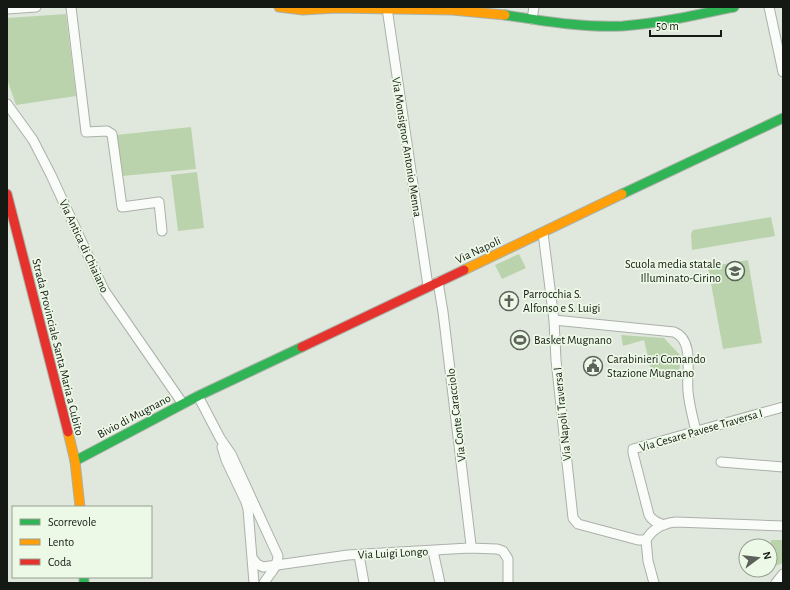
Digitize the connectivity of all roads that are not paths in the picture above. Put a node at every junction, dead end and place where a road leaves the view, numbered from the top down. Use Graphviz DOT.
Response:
graph roads {
  1 [pos="36,7"];
  2 [pos="71,7"];
  3 [pos="279,7"];
  4 [pos="534,7"];
  5 [pos="734,7"];
  6 [pos="769,7"];
  7 [pos="387,8"];
  8 [pos="7,9"];
  9 [pos="532,19"];
  10 [pos="783,72"];
  11 [pos="7,104"];
  12 [pos="783,118"];
  13 [pos="7,194"];
  14 [pos="162,231"];
  15 [pos="543,233"];
  16 [pos="438,282"];
  17 [pos="428,286"];
  18 [pos="554,320"];
  19 [pos="198,396"];
  20 [pos="183,404"];
  21 [pos="783,407"];
  22 [pos="696,431"];
  23 [pos="220,438"];
  24 [pos="75,461"];
  25 [pos="721,462"];
  26 [pos="783,467"];
  27 [pos="80,506"];
  28 [pos="249,522"];
  29 [pos="263,522"];
  30 [pos="664,525"];
  31 [pos="783,526"];
  32 [pos="646,540"];
  33 [pos="469,548"];
  34 [pos="433,551"];
  35 [pos="359,555"];
  36 [pos="253,559"];
  37 [pos="276,566"];
  38 [pos="783,574"];
  39 [pos="254,583"];
  40 [pos="264,583"];
  41 [pos="364,583"];
  42 [pos="440,583"];
  43 [pos="508,583"];
  44 [pos="654,583"];
  45 [pos="776,583"];
  1 -- 8 [label="street"];
  2 -- 14 [label="street"];
  3 -- 7 [label="street"];
  4 -- 9 [label="street"];
  5 -- 9 [label="street"];
  6 -- 10 [label="street"];
  7 -- 9 [label="street"];
  7 -- 17 [label="street, Via Monsignor Antonio Menna"];
  11 -- 20 [label="street, Via Antica di Chiaiano"];
  12 -- 15 [label="street, Via Napoli"];
  13 -- 24 [label="street, Strada Provinciale Santa Maria a Cubito"];
  15 -- 16 [label="street, Via Napoli"];
  15 -- 18 [label="street, Via Napoli Traversa I"];
  16 -- 17 [label="street, Via Napoli"];
  16 -- 33 [label="street, Via Conte Caracciolo"];
  17 -- 19 [label="street, Via Napoli"];
  18 -- 22 [label="street"];
  18 -- 32 [label="street, Via Napoli Traversa I"];
  19 -- 20 [label="street, Via Napoli"];
  19 -- 23 [label="street"];
  20 -- 24 [label="street, Bivio di Mugnano"];
  21 -- 22 [label="street, Via Cesare Pavese Traversa I"];
  22 -- 30 [label="street, Via Cesare Pavese Traversa I"];
  23 -- 28 [label="street"];
  23 -- 29 [label="street"];
  24 -- 27 [label="street, Strada Provinciale Santa Maria a Cubito"];
  25 -- 26 [label="street"];
  28 -- 29 [label="street"];
  28 -- 36 [label="street"];
  29 -- 37 [label="street"];
  30 -- 31 [label="street"];
  30 -- 32 [label="street"];
  32 -- 44 [label="street"];
  33 -- 34 [label="street, Via Luigi Longo"];
  33 -- 43 [label="street, Via Luigi Longo"];
  34 -- 35 [label="street, Via Luigi Longo"];
  34 -- 42 [label="street"];
  35 -- 37 [label="street, Via Luigi Longo"];
  35 -- 41 [label="street"];
  36 -- 37 [label="street, Via Luigi Longo"];
  36 -- 39 [label="street"];
  37 -- 40 [label="street"];
  38 -- 45 [label="street"];
}
